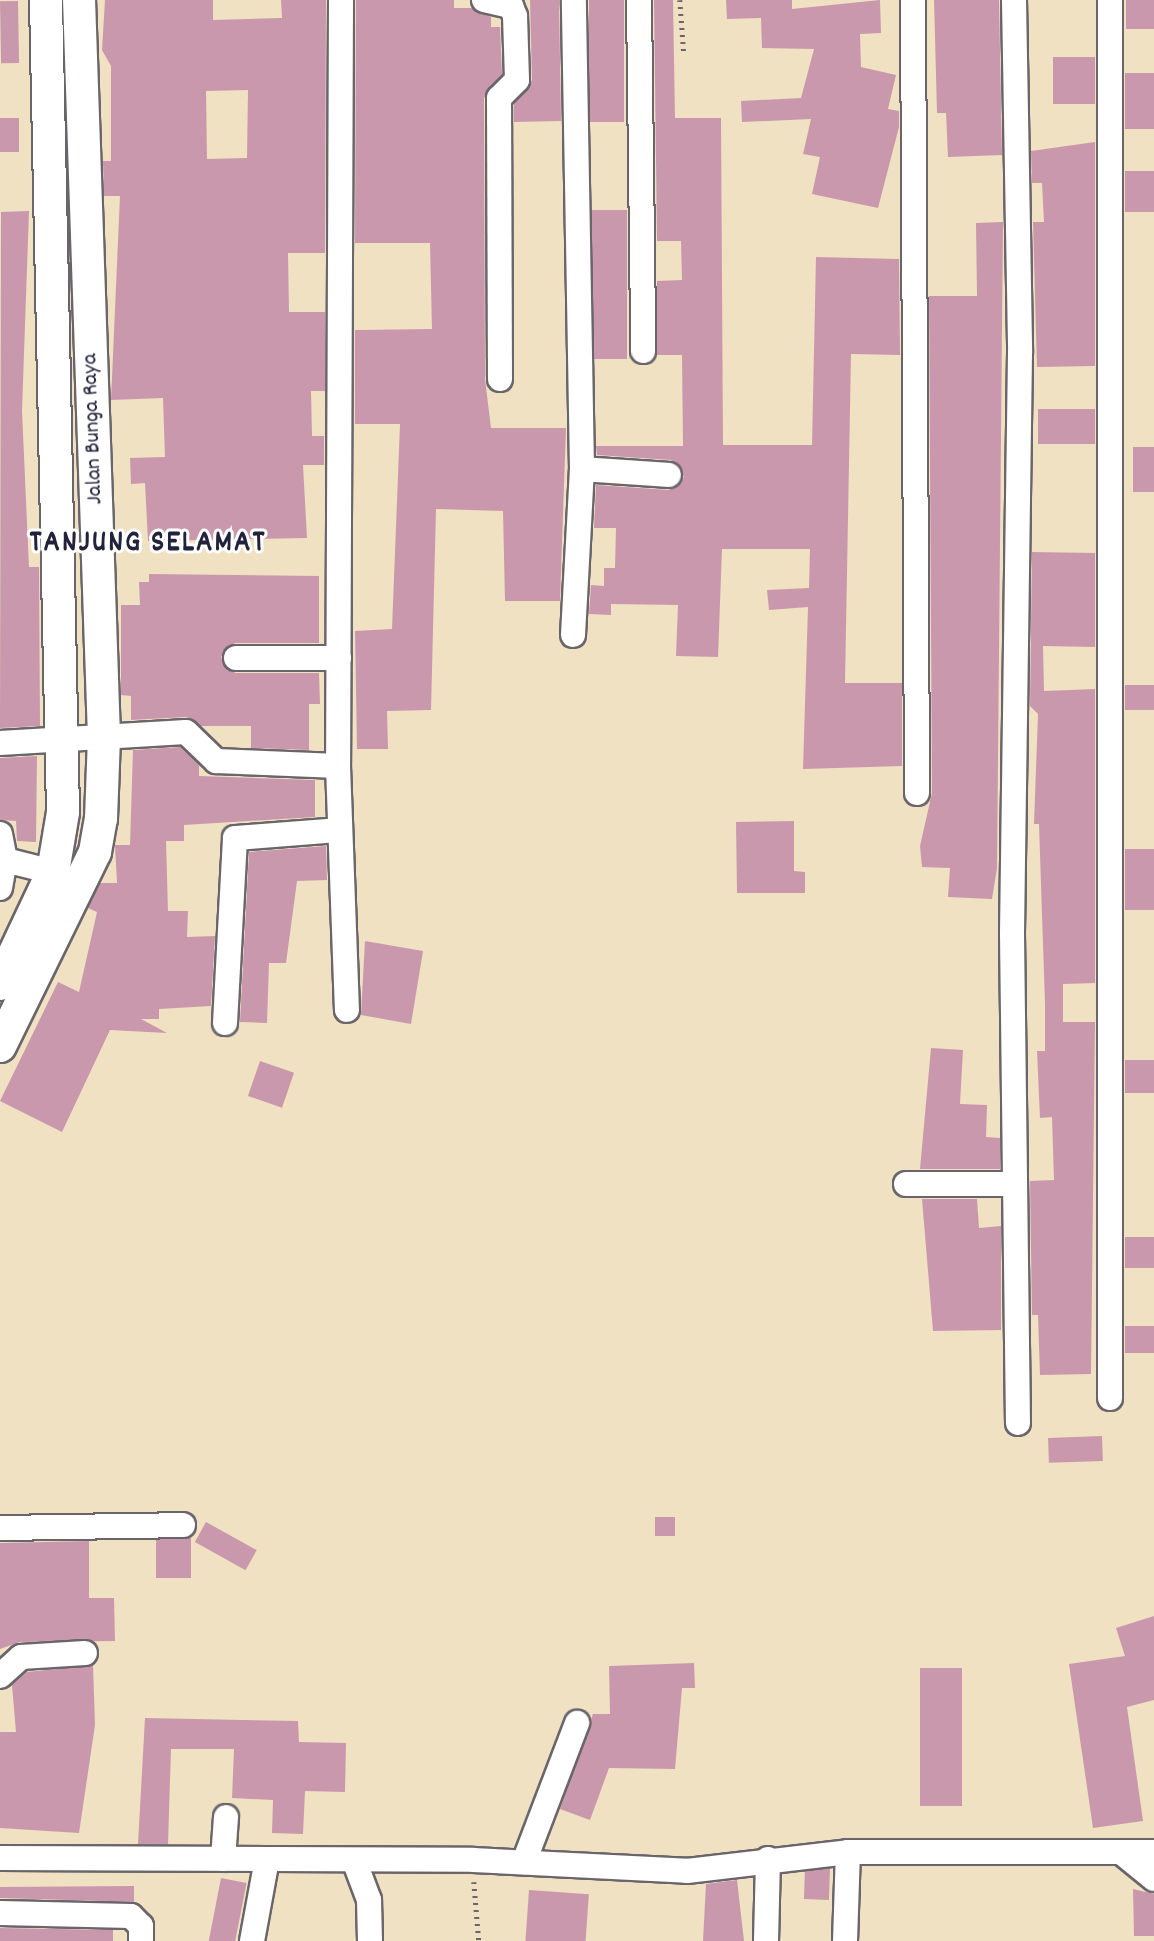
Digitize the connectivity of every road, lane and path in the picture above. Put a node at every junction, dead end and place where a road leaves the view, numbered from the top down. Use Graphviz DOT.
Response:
graph roads {
  1 [pos="46,0"];
  2 [pos="79,0"];
  3 [pos="341,0"];
  4 [pos="484,0"];
  5 [pos="574,0"];
  6 [pos="639,0"];
  7 [pos="680,0"];
  8 [pos="913,0"];
  9 [pos="1014,0"];
  10 [pos="1110,0"];
  11 [pos="684,54"];
  12 [pos="642,351"];
  13 [pos="500,379"];
  14 [pos="582,469"];
  15 [pos="669,475"];
  16 [pos="573,635"];
  17 [pos="236,658"];
  18 [pos="339,659"];
  19 [pos="104,737"];
  20 [pos="65,742"];
  21 [pos="0,743"];
  22 [pos="338,766"];
  23 [pos="917,793"];
  24 [pos="339,830"];
  25 [pos="0,834"];
  26 [pos="5,860"];
  27 [pos="52,872"];
  28 [pos="0,888"];
  29 [pos="0,984"];
  30 [pos="347,1010"];
  31 [pos="225,1023"];
  32 [pos="0,1046"];
  33 [pos="1013,1184"];
  34 [pos="906,1185"];
  35 [pos="1110,1398"];
  36 [pos="1018,1423"];
  37 [pos="183,1525"];
  38 [pos="0,1528"];
  39 [pos="86,1653"];
  40 [pos="0,1676"];
  41 [pos="577,1723"];
  42 [pos="226,1817"];
  43 [pos="1154,1852"];
  44 [pos="848,1853"];
  45 [pos="1122,1853"];
  46 [pos="0,1858"];
  47 [pos="768,1858"];
  48 [pos="223,1859"];
  49 [pos="267,1859"];
  50 [pos="354,1860"];
  51 [pos="473,1860"];
  52 [pos="524,1862"];
  53 [pos="1154,1880"];
  54 [pos="0,1913"];
  55 [pos="141,1941"];
  56 [pos="252,1941"];
  57 [pos="370,1941"];
  58 [pos="479,1941"];
  59 [pos="766,1941"];
  60 [pos="845,1941"];
  1 -- 20 [label="main road, Jalan Bunga Raya"];
  2 -- 19 [label="main road, Jalan Bunga Raya"];
  3 -- 18 [label="street"];
  4 -- 13 [label="street"];
  5 -- 14 [label="street"];
  6 -- 12 [label="street"];
  7 -- 11 [label="path"];
  8 -- 23 [label="street"];
  9 -- 33 [label="street"];
  10 -- 35 [label="street"];
  14 -- 15 [label="street"];
  14 -- 16 [label="street"];
  17 -- 18 [label="street"];
  18 -- 22 [label="street"];
  19 -- 20 [label="street"];
  19 -- 22 [label="street"];
  19 -- 32 [label="main road, Jalan Bunga Raya"];
  20 -- 21 [label="street"];
  20 -- 27 [label="main road, Jalan Bunga Raya"];
  22 -- 24 [label="street"];
  24 -- 30 [label="street"];
  24 -- 31 [label="street"];
  25 -- 26 [label="street"];
  26 -- 27 [label="street"];
  26 -- 28 [label="street"];
  27 -- 29 [label="main road, Jalan Bunga Raya"];
  33 -- 34 [label="street"];
  33 -- 36 [label="street"];
  37 -- 38 [label="street"];
  39 -- 40 [label="street"];
  41 -- 52 [label="street"];
  42 -- 48 [label="street"];
  43 -- 45 [label="street"];
  44 -- 45 [label="street"];
  44 -- 47 [label="street"];
  44 -- 60 [label="street"];
  45 -- 53 [label="street"];
  46 -- 48 [label="street"];
  47 -- 52 [label="street"];
  47 -- 59 [label="street"];
  48 -- 49 [label="street"];
  49 -- 50 [label="street"];
  49 -- 56 [label="street"];
  50 -- 51 [label="street"];
  50 -- 57 [label="street"];
  51 -- 52 [label="street"];
  51 -- 58 [label="path"];
  54 -- 55 [label="street"];
}
